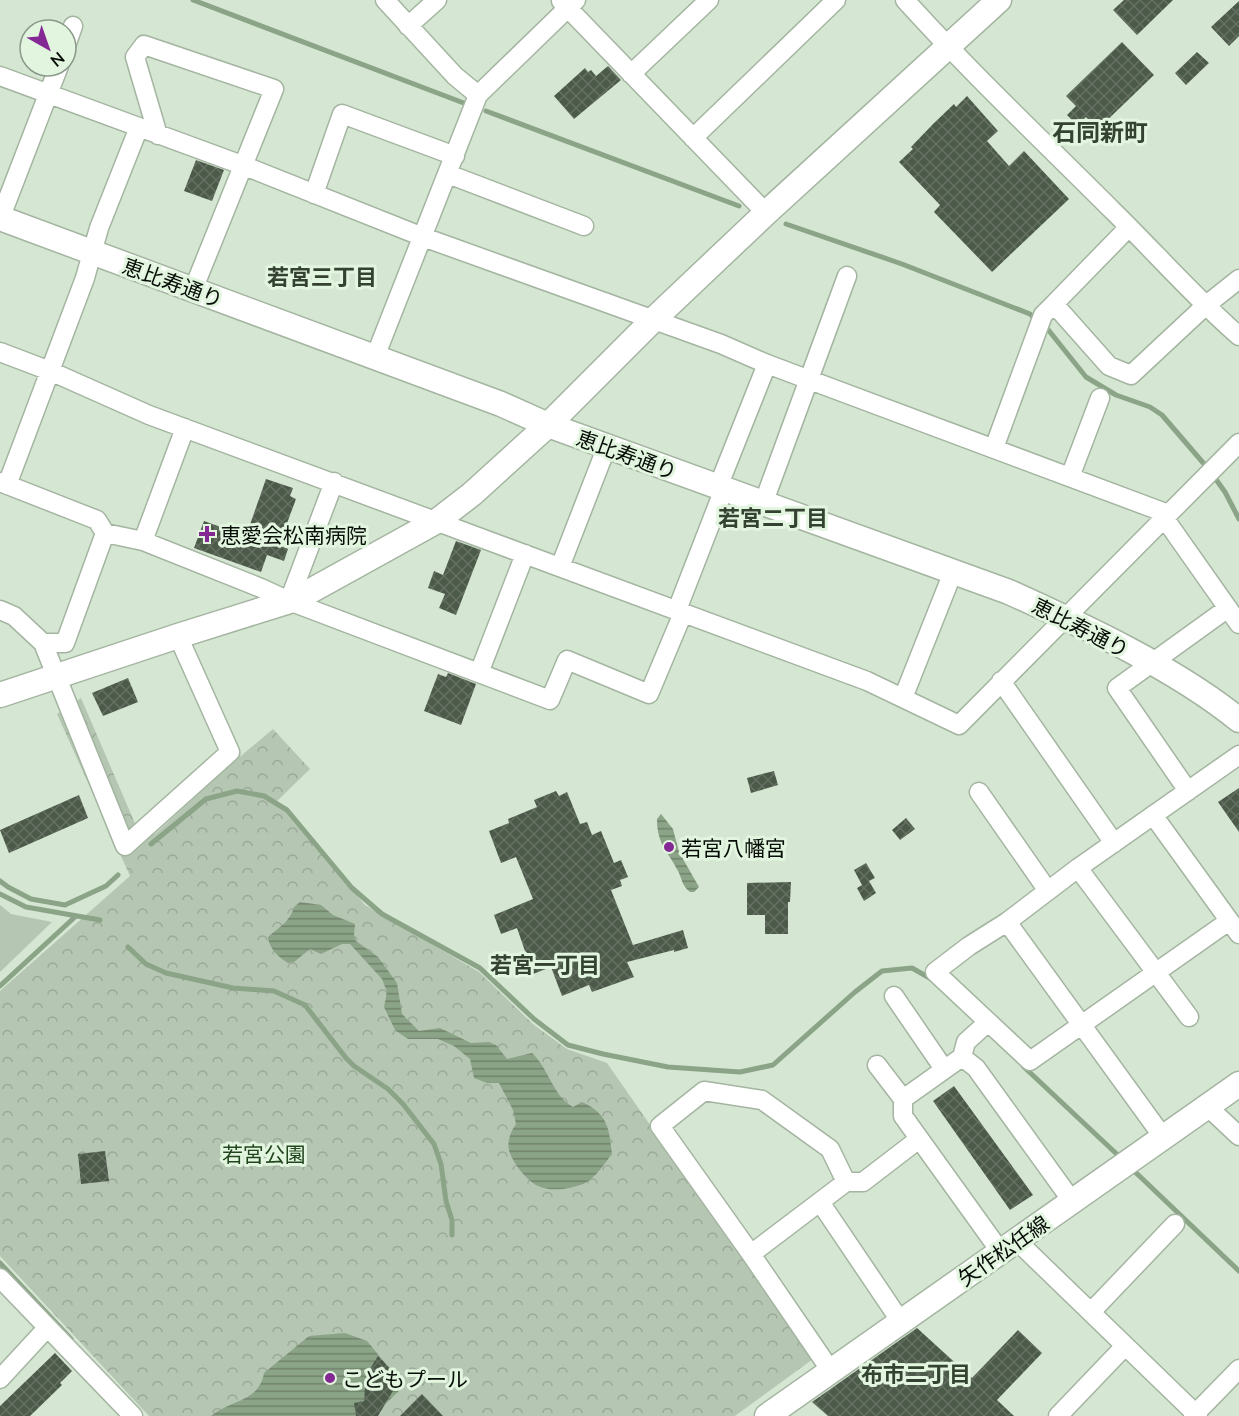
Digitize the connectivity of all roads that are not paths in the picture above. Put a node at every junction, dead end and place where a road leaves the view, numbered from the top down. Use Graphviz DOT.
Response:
graph roads {
  1 [pos="385,0"];
  2 [pos="437,0"];
  3 [pos="709,0"];
  4 [pos="836,0"];
  5 [pos="905,0"];
  6 [pos="999,0"];
  7 [pos="568,3"];
  8 [pos="408,26"];
  9 [pos="949,48"];
  10 [pos="631,74"];
  11 [pos="0,76"];
  12 [pos="55,78"];
  13 [pos="50,94"];
  14 [pos="478,95"];
  15 [pos="139,128"];
  16 [pos="158,135"];
  17 [pos="693,138"];
  18 [pos="455,156"];
  19 [pos="242,165"];
  20 [pos="447,174"];
  21 [pos="314,194"];
  22 [pos="766,213"];
  23 [pos="0,219"];
  24 [pos="584,226"];
  25 [pos="1129,227"];
  26 [pos="423,237"];
  27 [pos="91,253"];
  28 [pos="847,276"];
  29 [pos="1239,279"];
  30 [pos="193,290"];
  31 [pos="1054,304"];
  32 [pos="1205,306"];
  33 [pos="652,321"];
  34 [pos="1239,336"];
  35 [pos="0,352"];
  36 [pos="375,357"];
  37 [pos="767,364"];
  38 [pos="50,371"];
  39 [pos="809,379"];
  40 [pos="1100,398"];
  41 [pos="548,425"];
  42 [pos="185,428"];
  43 [pos="1239,443"];
  44 [pos="607,446"];
  45 [pos="994,448"];
  46 [pos="1070,477"];
  47 [pos="334,482"];
  48 [pos="4,484"];
  49 [pos="721,488"];
  50 [pos="763,504"];
  51 [pos="1165,519"];
  52 [pos="436,521"];
  53 [pos="105,533"];
  54 [pos="143,541"];
  55 [pos="525,554"];
  56 [pos="560,567"];
  57 [pos="953,572"];
  58 [pos="289,601"];
  59 [pos="1228,608"];
  60 [pos="0,610"];
  61 [pos="680,612"];
  62 [pos="1066,617"];
  63 [pos="1239,624"];
  64 [pos="178,636"];
  65 [pos="43,644"];
  66 [pos="1151,663"];
  67 [pos="479,673"];
  68 [pos="57,675"];
  69 [pos="1001,681"];
  70 [pos="0,695"];
  71 [pos="903,698"];
  72 [pos="1239,720"];
  73 [pos="1239,755"];
  74 [pos="1188,791"];
  75 [pos="979,792"];
  76 [pos="1153,815"];
  77 [pos="1114,843"];
  78 [pos="1078,868"];
  79 [pos="1048,891"];
  80 [pos="1007,922"];
  81 [pos="1234,927"];
  82 [pos="1155,972"];
  83 [pos="894,996"];
  84 [pos="1190,1017"];
  85 [pos="985,1025"];
  86 [pos="1081,1025"];
  87 [pos="962,1057"];
  88 [pos="877,1065"];
  89 [pos="944,1070"];
  90 [pos="1239,1084"];
  91 [pos="903,1099"];
  92 [pos="1208,1107"];
  93 [pos="1239,1136"];
  94 [pos="1163,1137"];
  95 [pos="919,1139"];
  96 [pos="846,1182"];
  97 [pos="1072,1201"];
  98 [pos="820,1202"];
  99 [pos="1175,1224"];
  100 [pos="1008,1246"];
  101 [pos="752,1254"];
  102 [pos="0,1278"];
  103 [pos="1090,1312"];
  104 [pos="901,1322"];
  105 [pos="47,1328"];
  106 [pos="1125,1346"];
  107 [pos="1239,1369"];
  108 [pos="831,1371"];
  109 [pos="0,1379"];
  110 [pos="1196,1415"];
  111 [pos="134,1416"];
  112 [pos="767,1416"];
  113 [pos="1058,1416"];
  1 -- 8 [label="street"];
  2 -- 8 [label="street"];
  3 -- 10 [label="street"];
  4 -- 17 [label="street"];
  5 -- 9 [label="street"];
  6 -- 9 [label="street"];
  7 -- 10 [label="street"];
  7 -- 14 [label="street"];
  8 -- 14 [label="street"];
  9 -- 22 [label="street"];
  9 -- 25 [label="street"];
  10 -- 17 [label="street"];
  11 -- 13 [label="street"];
  12 -- 13 [label="street"];
  13 -- 15 [label="street"];
  13 -- 23 [label="street"];
  14 -- 18 [label="street"];
  15 -- 16 [label="street"];
  15 -- 27 [label="street"];
  16 -- 19 [label="street"];
  16 -- 19 [label="street"];
  17 -- 22 [label="street"];
  18 -- 20 [label="street"];
  18 -- 21 [label="street"];
  19 -- 21 [label="street"];
  19 -- 30 [label="street"];
  20 -- 24 [label="street"];
  20 -- 26 [label="street"];
  21 -- 26 [label="street"];
  22 -- 33 [label="street"];
  23 -- 27 [label="street, 恵比寿通り"];
  25 -- 31 [label="street"];
  25 -- 32 [label="street"];
  26 -- 33 [label="street"];
  26 -- 36 [label="street"];
  27 -- 30 [label="street, 恵比寿通り"];
  27 -- 38 [label="street"];
  28 -- 39 [label="street"];
  29 -- 32 [label="street"];
  30 -- 36 [label="street, 恵比寿通り"];
  31 -- 32 [label="street"];
  31 -- 45 [label="street"];
  32 -- 34 [label="street"];
  33 -- 37 [label="street"];
  33 -- 41 [label="street"];
  35 -- 38 [label="street"];
  36 -- 41 [label="street, 恵比寿通り"];
  37 -- 39 [label="street"];
  37 -- 49 [label="street"];
  38 -- 42 [label="street"];
  38 -- 48 [label="street"];
  39 -- 45 [label="street"];
  39 -- 50 [label="street"];
  40 -- 46 [label="street"];
  41 -- 44 [label="street, 恵比寿通り"];
  41 -- 52 [label="street"];
  42 -- 47 [label="street"];
  42 -- 54 [label="street"];
  43 -- 51 [label="street"];
  44 -- 49 [label="street, 恵比寿通り"];
  44 -- 56 [label="street"];
  45 -- 46 [label="street"];
  46 -- 51 [label="street"];
  47 -- 52 [label="street"];
  47 -- 58 [label="street"];
  48 -- 53 [label="street"];
  49 -- 50 [label="street, 恵比寿通り"];
  49 -- 61 [label="street"];
  50 -- 57 [label="street, 恵比寿通り"];
  51 -- 59 [label="street"];
  51 -- 62 [label="street"];
  52 -- 55 [label="street"];
  52 -- 58 [label="street"];
  53 -- 54 [label="street"];
  53 -- 65 [label="street"];
  54 -- 58 [label="street"];
  55 -- 56 [label="street"];
  55 -- 67 [label="street"];
  56 -- 61 [label="street"];
  57 -- 62 [label="street, 恵比寿通り"];
  57 -- 71 [label="street"];
  58 -- 64 [label="street"];
  58 -- 67 [label="street"];
  59 -- 63 [label="street"];
  59 -- 66 [label="street"];
  60 -- 65 [label="street"];
  61 -- 67 [label="street"];
  61 -- 71 [label="street"];
  62 -- 66 [label="street, 恵比寿通り"];
  62 -- 69 [label="street"];
  64 -- 68 [label="street"];
  64 -- 68 [label="street"];
  65 -- 68 [label="street"];
  66 -- 72 [label="street, 恵比寿通り"];
  66 -- 74 [label="street"];
  68 -- 70 [label="street"];
  69 -- 71 [label="street"];
  69 -- 77 [label="street"];
  73 -- 74 [label="street"];
  74 -- 76 [label="street"];
  75 -- 79 [label="street"];
  76 -- 77 [label="street"];
  76 -- 81 [label="street"];
  77 -- 78 [label="street"];
  78 -- 79 [label="street"];
  78 -- 82 [label="street"];
  79 -- 80 [label="street"];
  80 -- 85 [label="street"];
  80 -- 86 [label="street"];
  81 -- 82 [label="street"];
  82 -- 84 [label="street"];
  82 -- 86 [label="street"];
  83 -- 89 [label="street"];
  85 -- 86 [label="street"];
  85 -- 87 [label="street"];
  86 -- 94 [label="street"];
  87 -- 89 [label="street"];
  87 -- 97 [label="street"];
  88 -- 91 [label="street"];
  89 -- 91 [label="street"];
  90 -- 92 [label="street, 矢作松任線"];
  91 -- 95 [label="street"];
  92 -- 93 [label="street"];
  92 -- 94 [label="street, 矢作松任線"];
  94 -- 97 [label="street, 矢作松任線"];
  95 -- 96 [label="street"];
  95 -- 100 [label="street"];
  96 -- 98 [label="street"];
  96 -- 101 [label="street"];
  97 -- 100 [label="street, 矢作松任線"];
  98 -- 101 [label="street"];
  98 -- 104 [label="street"];
  99 -- 103 [label="street"];
  100 -- 103 [label="street"];
  100 -- 104 [label="street, 矢作松任線"];
  101 -- 108 [label="street"];
  102 -- 105 [label="street"];
  103 -- 106 [label="street"];
  104 -- 108 [label="street, 矢作松任線"];
  105 -- 109 [label="street"];
  105 -- 111 [label="street"];
  106 -- 110 [label="street"];
  106 -- 113 [label="street"];
  107 -- 110 [label="street"];
  108 -- 112 [label="street, 矢作松任線"];
}
